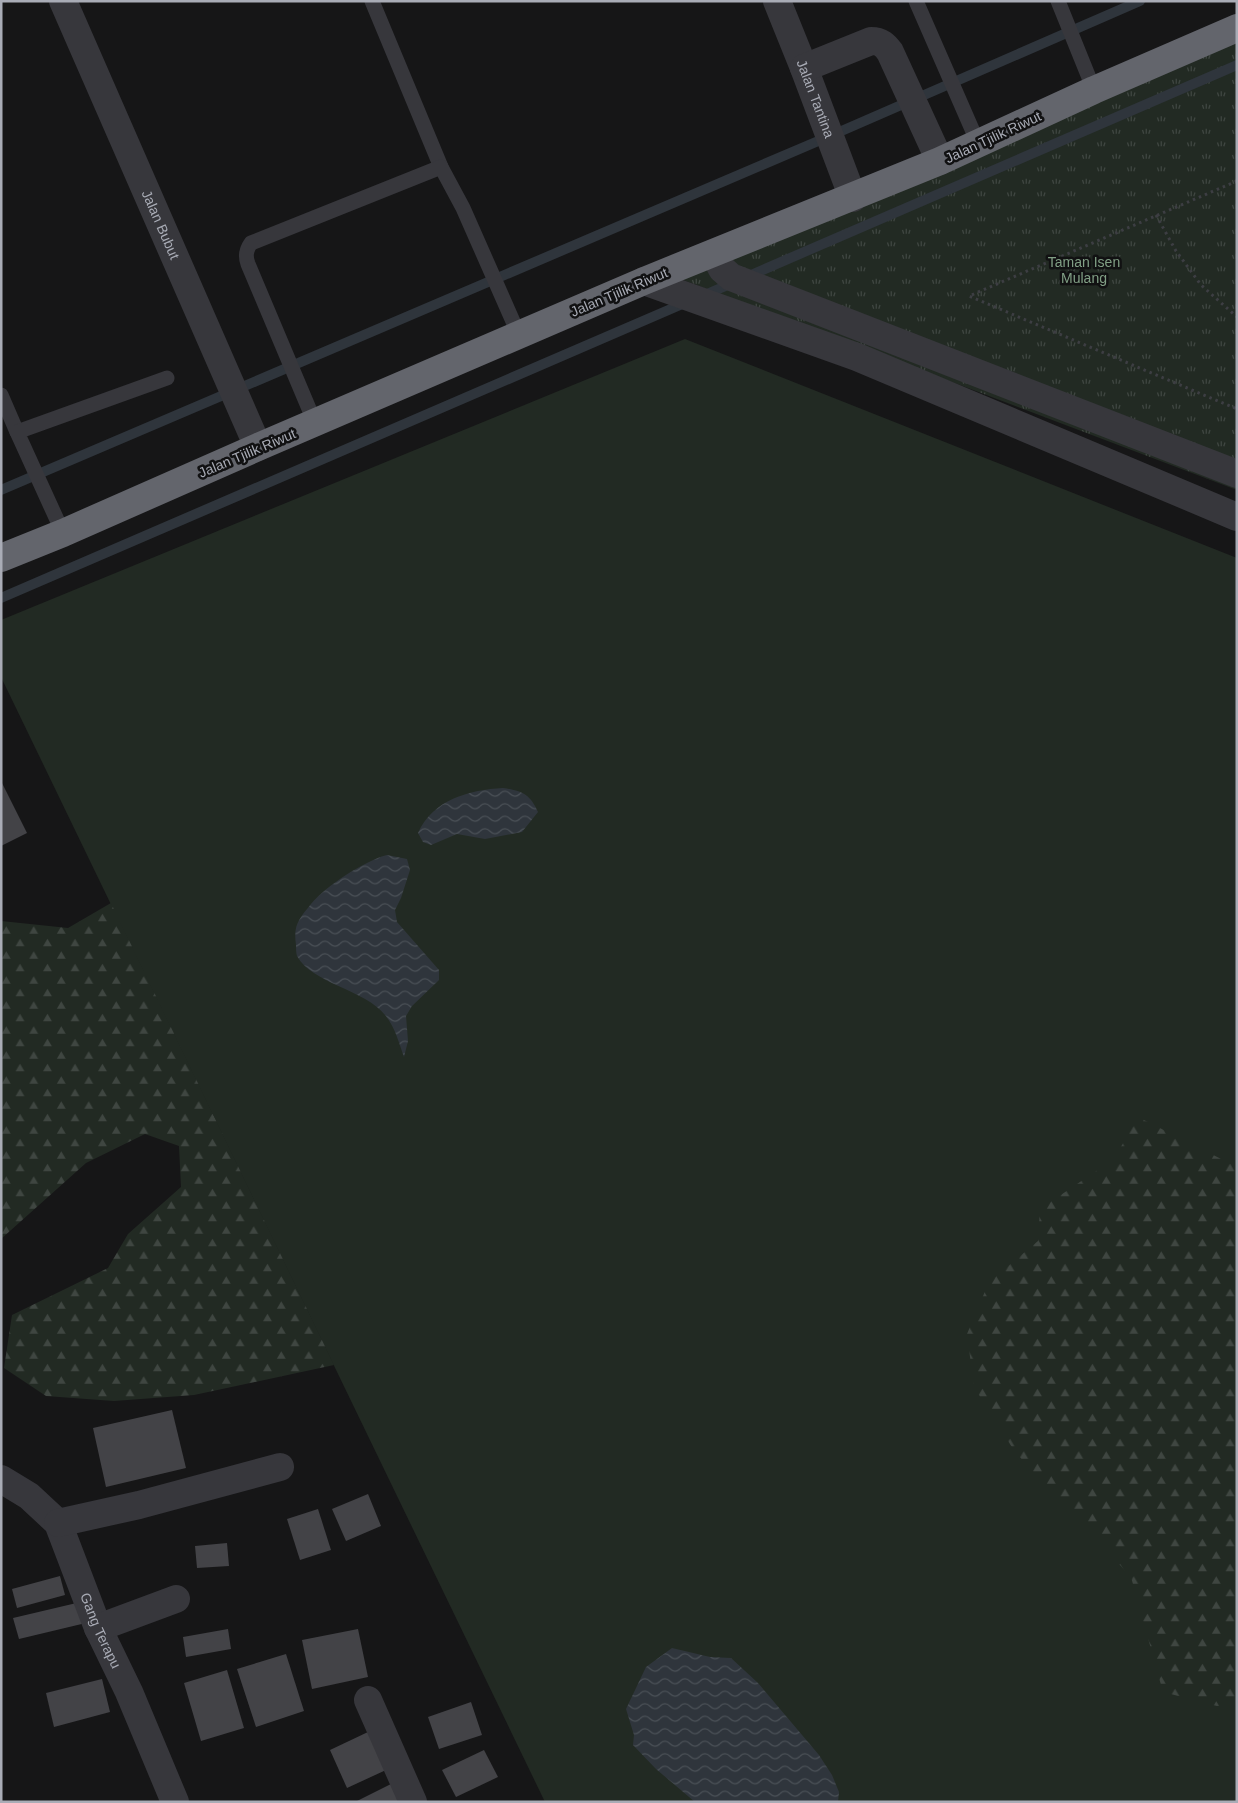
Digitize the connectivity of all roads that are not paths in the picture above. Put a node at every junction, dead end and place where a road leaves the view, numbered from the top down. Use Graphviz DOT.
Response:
graph roads {
  1 [pos="63,1"];
  2 [pos="372,1"];
  3 [pos="777,1"];
  4 [pos="916,1"];
  5 [pos="1058,1"];
  6 [pos="1237,28"];
  7 [pos="804,68"];
  8 [pos="1094,90"];
  9 [pos="978,143"];
  10 [pos="940,161"];
  11 [pos="441,167"];
  12 [pos="853,198"];
  13 [pos="714,253"];
  14 [pos="644,281"];
  15 [pos="519,335"];
  16 [pos="167,378"];
  17 [pos="1,395"];
  18 [pos="315,423"];
  19 [pos="17,432"];
  20 [pos="258,447"];
  21 [pos="1237,474"];
  22 [pos="1237,517"];
  23 [pos="63,533"];
  24 [pos="1,558"];
  25 [pos="280,1467"];
  26 [pos="1,1479"];
  27 [pos="58,1523"];
  28 [pos="176,1600"];
  29 [pos="98,1628"];
  30 [pos="368,1700"];
  31 [pos="175,1802"];
  32 [pos="413,1802"];
  1 -- 20 [label="street, Jalan Bubut"];
  2 -- 11 [label="lane"];
  3 -- 7 [label="street, Jalan Tantina"];
  4 -- 9 [label="lane"];
  5 -- 8 [label="lane"];
  6 -- 8 [label="highway, Jalan Tjilik Riwut"];
  7 -- 10 [label="street"];
  7 -- 12 [label="street, Jalan Tantina"];
  8 -- 9 [label="highway, Jalan Tjilik Riwut"];
  9 -- 10 [label="highway, Jalan Tjilik Riwut"];
  10 -- 12 [label="highway, Jalan Tjilik Riwut"];
  11 -- 15 [label="lane"];
  11 -- 18 [label="lane"];
  12 -- 13 [label="highway, Jalan Tjilik Riwut"];
  13 -- 14 [label="highway, Jalan Tjilik Riwut"];
  13 -- 21 [label="street"];
  14 -- 15 [label="highway, Jalan Tjilik Riwut"];
  14 -- 22 [label="street"];
  15 -- 18 [label="highway, Jalan Tjilik Riwut"];
  16 -- 19 [label="lane"];
  17 -- 19 [label="lane"];
  18 -- 20 [label="highway, Jalan Tjilik Riwut"];
  19 -- 23 [label="lane"];
  20 -- 23 [label="highway, Jalan Tjilik Riwut"];
  23 -- 24 [label="highway, Jalan Tjilik Riwut"];
  25 -- 27 [label="street"];
  26 -- 27 [label="street, Gang Terapu"];
  27 -- 29 [label="street, Gang Terapu"];
  28 -- 29 [label="street"];
  29 -- 31 [label="street, Gang Terapu"];
  30 -- 32 [label="street"];
}
